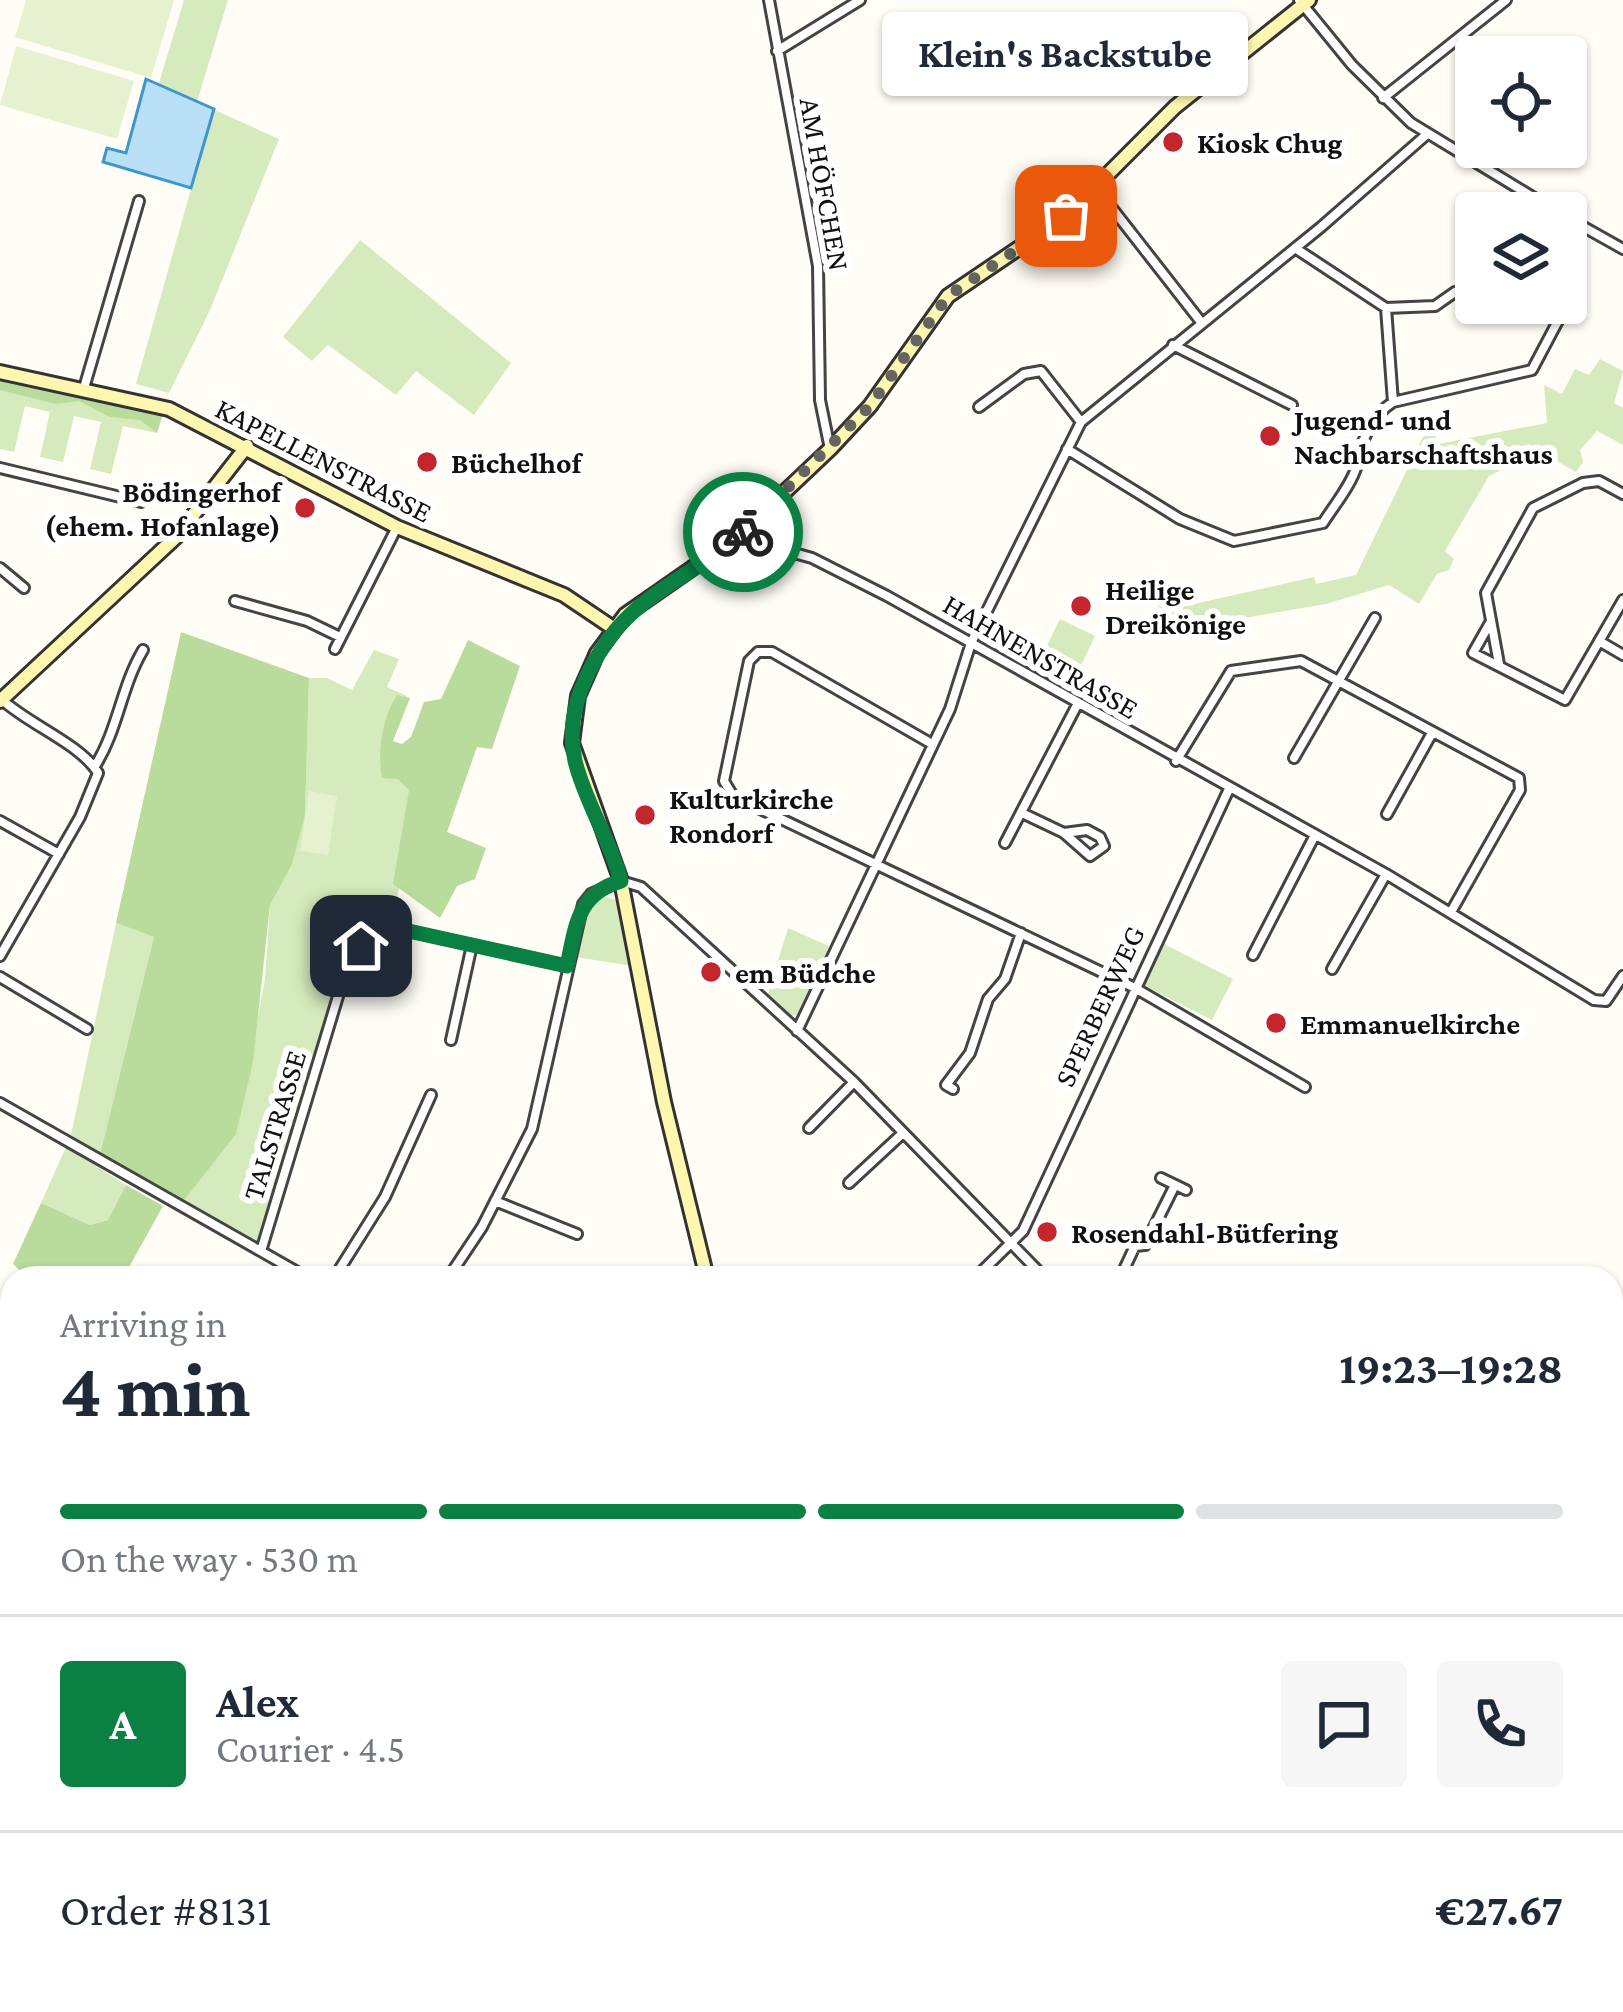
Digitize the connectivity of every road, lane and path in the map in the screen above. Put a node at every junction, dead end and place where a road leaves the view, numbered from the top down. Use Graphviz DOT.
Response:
graph roads {
  1 [pos="769,0"];
  2 [pos="860,0"];
  3 [pos="1506,0"];
  4 [pos="1303,2"];
  5 [pos="777,51"];
  6 [pos="1383,98"];
  7 [pos="1426,135"];
  8 [pos="1096,189"];
  9 [pos="1524,192"];
  10 [pos="139,201"];
  11 [pos="1587,229"];
  12 [pos="1295,248"];
  13 [pos="1623,249"];
  14 [pos="1455,292"];
  15 [pos="1386,308"];
  16 [pos="1201,322"];
  17 [pos="1556,324"];
  18 [pos="1173,345"];
  19 [pos="0,372"];
  20 [pos="84,388"];
  21 [pos="1393,402"];
  22 [pos="1292,405"];
  23 [pos="979,407"];
  24 [pos="1081,422"];
  25 [pos="247,446"];
  26 [pos="830,448"];
  27 [pos="1067,449"];
  28 [pos="0,468"];
  29 [pos="1623,494"];
  30 [pos="141,502"];
  31 [pos="397,527"];
  32 [pos="737,537"];
  33 [pos="0,568"];
  34 [pos="24,588"];
  35 [pos="1623,600"];
  36 [pos="236,601"];
  37 [pos="1376,618"];
  38 [pos="1490,622"];
  39 [pos="613,628"];
  40 [pos="340,638"];
  41 [pos="1599,641"];
  42 [pos="971,643"];
  43 [pos="335,649"];
  44 [pos="143,650"];
  45 [pos="1623,655"];
  46 [pos="1499,664"];
  47 [pos="1340,682"];
  48 [pos="1,700"];
  49 [pos="1077,705"];
  50 [pos="1432,733"];
  51 [pos="932,744"];
  52 [pos="1294,758"];
  53 [pos="1176,761"];
  54 [pos="95,766"];
  55 [pos="1229,789"];
  56 [pos="1022,814"];
  57 [pos="1388,814"];
  58 [pos="0,821"];
  59 [pos="1064,832"];
  60 [pos="1315,835"];
  61 [pos="1005,843"];
  62 [pos="59,854"];
  63 [pos="876,865"];
  64 [pos="1386,874"];
  65 [pos="621,881"];
  66 [pos="1451,912"];
  67 [pos="1021,933"];
  68 [pos="472,944"];
  69 [pos="0,956"];
  70 [pos="1252,956"];
  71 [pos="567,966"];
  72 [pos="1333,969"];
  73 [pos="1623,976"];
  74 [pos="0,977"];
  75 [pos="1135,988"];
  76 [pos="87,1029"];
  77 [pos="797,1031"];
  78 [pos="451,1040"];
  79 [pos="854,1082"];
  80 [pos="1305,1087"];
  81 [pos="953,1089"];
  82 [pos="431,1095"];
  83 [pos="0,1103"];
  84 [pos="808,1128"];
  85 [pos="903,1133"];
  86 [pos="1161,1178"];
  87 [pos="848,1183"];
  88 [pos="1175,1185"];
  89 [pos="1186,1190"];
  90 [pos="495,1202"];
  91 [pos="577,1234"];
  92 [pos="1012,1243"];
  93 [pos="261,1251"];
  94 [pos="287,1266"];
  95 [pos="342,1266"];
  96 [pos="455,1266"];
  97 [pos="704,1266"];
  98 [pos="988,1266"];
  99 [pos="1034,1266"];
  100 [pos="1126,1266"];
  1 -- 5 [label="street, AM HÖFCHEN"];
  2 -- 5 [label="street"];
  3 -- 6 [label="street"];
  4 -- 6 [label="street"];
  4 -- 8 [label="main road"];
  5 -- 26 [label="street, AM HÖFCHEN"];
  6 -- 7 [label="street"];
  7 -- 9 [label="street"];
  7 -- 12 [label="street"];
  8 -- 16 [label="street"];
  8 -- 26 [label="main road"];
  10 -- 20 [label="street"];
  11 -- 13 [label="street"];
  12 -- 15 [label="street"];
  12 -- 16 [label="street"];
  14 -- 15 [label="street"];
  15 -- 21 [label="street"];
  16 -- 18 [label="street"];
  17 -- 21 [label="street"];
  18 -- 22 [label="street"];
  18 -- 24 [label="street"];
  19 -- 20 [label="main road, KAPELLENSTRASSE"];
  20 -- 25 [label="main road, KAPELLENSTRASSE"];
  21 -- 27 [label="street"];
  23 -- 24 [label="street"];
  24 -- 27 [label="street"];
  25 -- 31 [label="main road, KAPELLENSTRASSE"];
  25 -- 48 [label="main road"];
  26 -- 32 [label="main road"];
  27 -- 42 [label="street"];
  28 -- 30 [label="street"];
  29 -- 38 [label="street"];
  31 -- 39 [label="main road, KAPELLENSTRASSE"];
  31 -- 40 [label="street"];
  32 -- 39 [label="main road"];
  32 -- 42 [label="street, HAHNENSTRASSE"];
  33 -- 34 [label="street"];
  35 -- 41 [label="street"];
  36 -- 40 [label="street"];
  37 -- 47 [label="street"];
  38 -- 46 [label="street"];
  38 -- 46 [label="street"];
  39 -- 65 [label="main road"];
  40 -- 43 [label="street"];
  41 -- 45 [label="street"];
  41 -- 46 [label="street"];
  42 -- 49 [label="street, HAHNENSTRASSE"];
  42 -- 51 [label="street"];
  44 -- 54 [label="street"];
  47 -- 50 [label="street"];
  47 -- 52 [label="street"];
  47 -- 53 [label="street"];
  48 -- 54 [label="street"];
  49 -- 53 [label="street, HAHNENSTRASSE"];
  49 -- 56 [label="street"];
  50 -- 57 [label="street"];
  50 -- 66 [label="street"];
  51 -- 63 [label="street"];
  51 -- 63 [label="street"];
  53 -- 55 [label="street, HAHNENSTRASSE"];
  54 -- 62 [label="street"];
  55 -- 60 [label="street, HAHNENSTRASSE"];
  55 -- 75 [label="street, SPERBERWEG"];
  56 -- 59 [label="street"];
  56 -- 61 [label="street"];
  58 -- 62 [label="street"];
  59 -- 59 [label="street"];
  60 -- 64 [label="street, HAHNENSTRASSE"];
  60 -- 70 [label="street"];
  62 -- 69 [label="street"];
  63 -- 67 [label="street"];
  63 -- 77 [label="street"];
  64 -- 66 [label="street, HAHNENSTRASSE"];
  64 -- 72 [label="street"];
  65 -- 71 [label="street"];
  65 -- 77 [label="street"];
  65 -- 97 [label="main road"];
  66 -- 73 [label="street, HAHNENSTRASSE"];
  67 -- 75 [label="street"];
  67 -- 81 [label="street"];
  68 -- 71 [label="street, TALSTRASSE"];
  68 -- 78 [label="street"];
  68 -- 93 [label="street, TALSTRASSE"];
  71 -- 90 [label="street"];
  74 -- 76 [label="street"];
  75 -- 80 [label="street"];
  75 -- 92 [label="street, SPERBERWEG"];
  77 -- 79 [label="street"];
  79 -- 84 [label="street"];
  79 -- 85 [label="street"];
  82 -- 95 [label="street"];
  83 -- 93 [label="street"];
  85 -- 87 [label="street"];
  85 -- 92 [label="street"];
  86 -- 88 [label="street"];
  88 -- 89 [label="street"];
  88 -- 100 [label="street"];
  90 -- 91 [label="street"];
  90 -- 96 [label="street"];
  92 -- 98 [label="street"];
  92 -- 99 [label="street"];
  93 -- 94 [label="street"];
}
